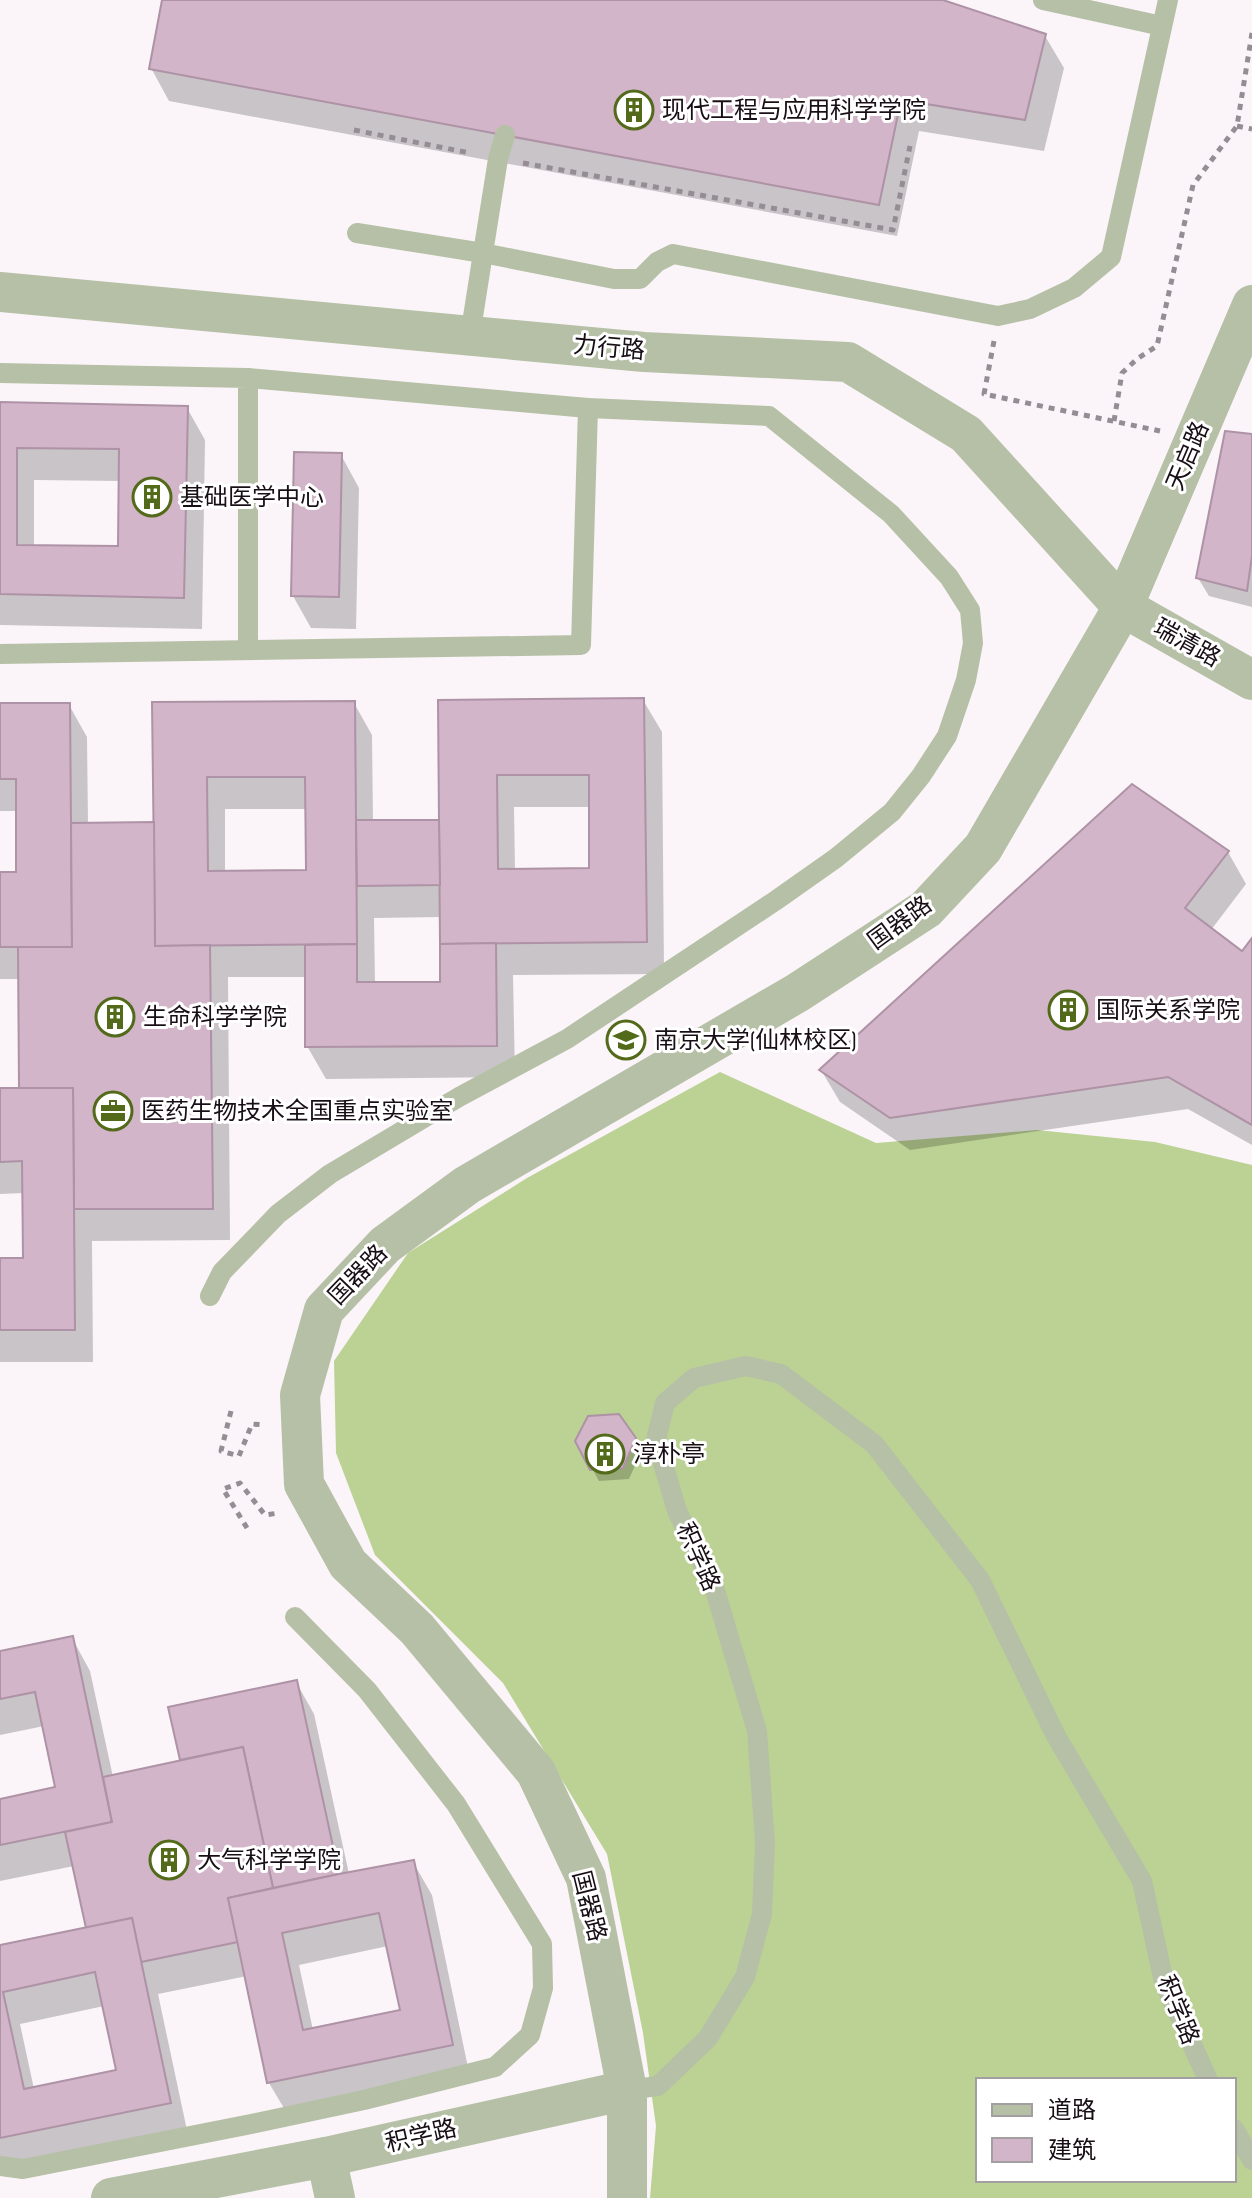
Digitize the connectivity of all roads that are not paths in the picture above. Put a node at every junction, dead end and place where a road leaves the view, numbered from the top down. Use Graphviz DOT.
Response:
graph roads {
  1 [pos="1043,0"];
  2 [pos="1168,0"];
  3 [pos="1162,26"];
  4 [pos="505,135"];
  5 [pos="357,233"];
  6 [pos="483,253"];
  7 [pos="0,292"];
  8 [pos="1252,305"];
  9 [pos="470,336"];
  10 [pos="0,373"];
  11 [pos="248,378"];
  12 [pos="588,408"];
  13 [pos="1123,607"];
  14 [pos="248,650"];
  15 [pos="0,654"];
  16 [pos="1252,680"];
  17 [pos="210,1296"];
  18 [pos="295,1617"];
  19 [pos="1207,2078"];
  20 [pos="627,2090"];
  21 [pos="1236,2132"];
  22 [pos="326,2157"];
  23 [pos="1252,2160"];
  24 [pos="0,2166"];
  25 [pos="111,2198"];
  26 [pos="335,2198"];
  27 [pos="627,2198"];
  1 -- 3 [label="lane"];
  2 -- 3 [label="lane"];
  3 -- 6 [label="lane"];
  4 -- 6 [label="lane"];
  5 -- 6 [label="lane"];
  6 -- 9 [label="lane"];
  7 -- 9 [label="street, 力行路"];
  8 -- 13 [label="street, 天启路"];
  9 -- 13 [label="street, 力行路"];
  10 -- 11 [label="lane"];
  11 -- 12 [label="lane"];
  11 -- 14 [label="lane"];
  12 -- 14 [label="lane"];
  12 -- 17 [label="lane"];
  13 -- 16 [label="street, 瑞清路"];
  13 -- 20 [label="street, 国器路"];
  14 -- 15 [label="lane"];
  18 -- 24 [label="lane"];
  19 -- 20 [label="lane, 积学路"];
  20 -- 22 [label="street, 积学路"];
  20 -- 27 [label="street, 国器路"];
  21 -- 23 [label="lane"];
  22 -- 25 [label="street, 积学路"];
  22 -- 26 [label="street"];
}
